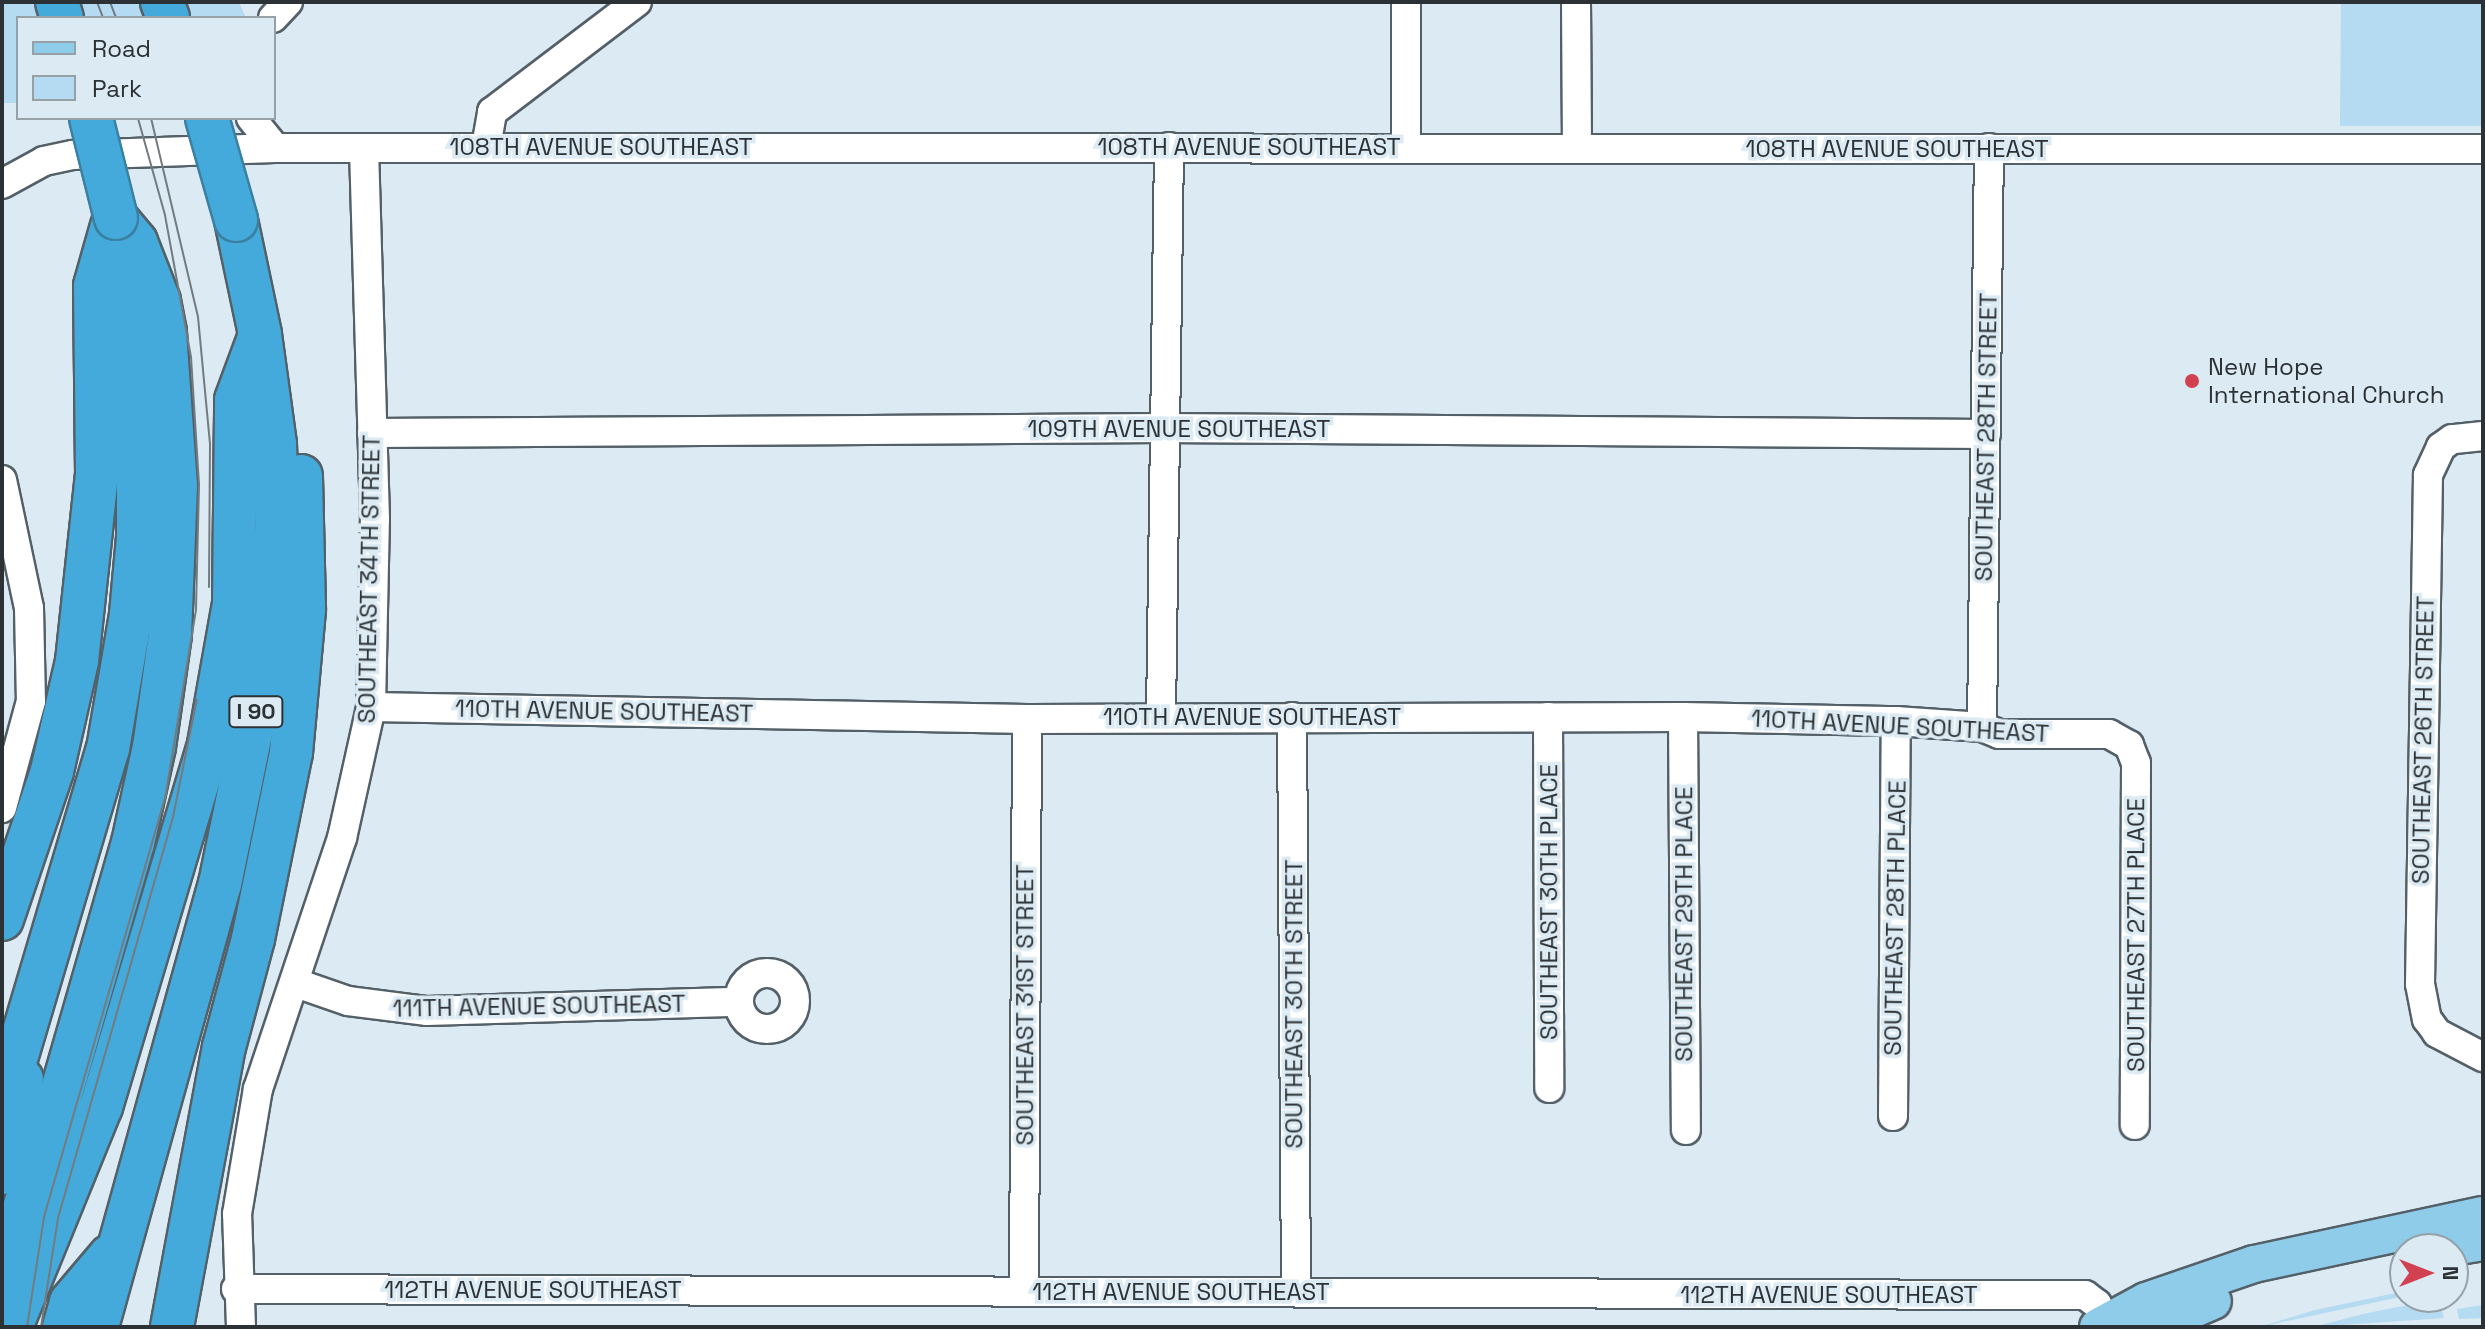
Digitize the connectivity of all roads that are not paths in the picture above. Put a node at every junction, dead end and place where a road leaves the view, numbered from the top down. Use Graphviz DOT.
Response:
graph roads {
  1 [pos="637,2"];
  2 [pos="1406,2"];
  3 [pos="1576,2"];
  4 [pos="91,120"];
  5 [pos="208,120"];
  6 [pos="253,120"];
  7 [pos="486,147"];
  8 [pos="1169,147"];
  9 [pos="1406,147"];
  10 [pos="275,148"];
  11 [pos="364,148"];
  12 [pos="1989,148"];
  13 [pos="1577,149"];
  14 [pos="2483,149"];
  15 [pos="10,178"];
  16 [pos="119,238"];
  17 [pos="260,334"];
  18 [pos="1162,428"];
  19 [pos="372,433"];
  20 [pos="1986,434"];
  21 [pos="2483,436"];
  22 [pos="2,480"];
  23 [pos="371,707"];
  24 [pos="1161,715"];
  25 [pos="1292,717"];
  26 [pos="1548,717"];
  27 [pos="1683,717"];
  28 [pos="1027,719"];
  29 [pos="1896,721"];
  30 [pos="1982,727"];
  31 [pos="2129,745"];
  32 [pos="2,808"];
  33 [pos="2,919"];
  34 [pos="51,948"];
  35 [pos="296,983"];
  36 [pos="738,1002"];
  37 [pos="2483,1057"];
  38 [pos="1549,1088"];
  39 [pos="2,1106"];
  40 [pos="1893,1116"];
  41 [pos="2135,1125"];
  42 [pos="1686,1130"];
  43 [pos="2,1173"];
  44 [pos="2483,1215"];
  45 [pos="118,1247"];
  46 [pos="2389,1260"];
  47 [pos="2,1268"];
  48 [pos="236,1289"];
  49 [pos="1024,1291"];
  50 [pos="1296,1292"];
  51 [pos="2105,1325"];
  52 [pos="11,1327"];
  53 [pos="64,1327"];
  54 [pos="97,1327"];
  55 [pos="172,1327"];
  56 [pos="241,1327"];
  57 [pos="2152,1327"];
  1 -- 7 [label="street"];
  2 -- 9 [label="street"];
  3 -- 13 [label="street"];
  4 -- 16 [label="highway, bridge"];
  5 -- 17 [label="highway, I 90, bridge"];
  6 -- 10 [label="street"];
  7 -- 8 [label="street, 108TH AVENUE SOUTHEAST"];
  7 -- 11 [label="street, 108TH AVENUE SOUTHEAST"];
  8 -- 9 [label="street, 108TH AVENUE SOUTHEAST"];
  8 -- 18 [label="street"];
  9 -- 13 [label="street, 108TH AVENUE SOUTHEAST"];
  10 -- 11 [label="street, 108TH AVENUE SOUTHEAST"];
  10 -- 15 [label="street, 108TH AVENUE SOUTHEAST"];
  11 -- 19 [label="street, SOUTHEAST 34TH STREET"];
  12 -- 13 [label="street, 108TH AVENUE SOUTHEAST"];
  12 -- 14 [label="street, 108TH AVENUE SOUTHEAST"];
  12 -- 20 [label="street, SOUTHEAST 28TH STREET"];
  16 -- 33 [label="highway"];
  16 -- 34 [label="highway"];
  16 -- 47 [label="highway"];
  17 -- 45 [label="highway, I 90"];
  17 -- 52 [label="highway"];
  17 -- 55 [label="highway"];
  18 -- 19 [label="street, 109TH AVENUE SOUTHEAST"];
  18 -- 20 [label="street, 109TH AVENUE SOUTHEAST"];
  18 -- 24 [label="street"];
  19 -- 23 [label="street, SOUTHEAST 34TH STREET"];
  20 -- 30 [label="street, SOUTHEAST 28TH STREET"];
  21 -- 37 [label="street, SOUTHEAST 26TH STREET"];
  22 -- 32 [label="street"];
  23 -- 28 [label="street, 110TH AVENUE SOUTHEAST"];
  23 -- 35 [label="street, SOUTHEAST 34TH STREET"];
  24 -- 25 [label="street, 110TH AVENUE SOUTHEAST"];
  24 -- 28 [label="street, 110TH AVENUE SOUTHEAST"];
  25 -- 26 [label="street, 110TH AVENUE SOUTHEAST"];
  25 -- 50 [label="street, SOUTHEAST 30TH STREET"];
  26 -- 27 [label="street, 110TH AVENUE SOUTHEAST"];
  26 -- 38 [label="street, SOUTHEAST 30TH PLACE"];
  27 -- 29 [label="street, 110TH AVENUE SOUTHEAST"];
  27 -- 42 [label="street, SOUTHEAST 29TH PLACE"];
  28 -- 49 [label="street, SOUTHEAST 31ST STREET"];
  29 -- 30 [label="street, 110TH AVENUE SOUTHEAST"];
  29 -- 40 [label="street, SOUTHEAST 28TH PLACE"];
  30 -- 31 [label="street, 110TH AVENUE SOUTHEAST"];
  31 -- 41 [label="street, SOUTHEAST 27TH PLACE"];
  34 -- 39 [label="highway"];
  34 -- 43 [label="highway"];
  35 -- 36 [label="street, 111TH AVENUE SOUTHEAST"];
  35 -- 48 [label="street, SOUTHEAST 34TH STREET"];
  44 -- 51 [label="main road"];
  45 -- 53 [label="highway"];
  45 -- 54 [label="highway, I 90"];
  46 -- 57 [label="main road"];
  48 -- 49 [label="street, 112TH AVENUE SOUTHEAST"];
  48 -- 56 [label="street, SOUTHEAST 34TH STREET"];
  49 -- 50 [label="street, 112TH AVENUE SOUTHEAST"];
  50 -- 51 [label="street, 112TH AVENUE SOUTHEAST"];
}
